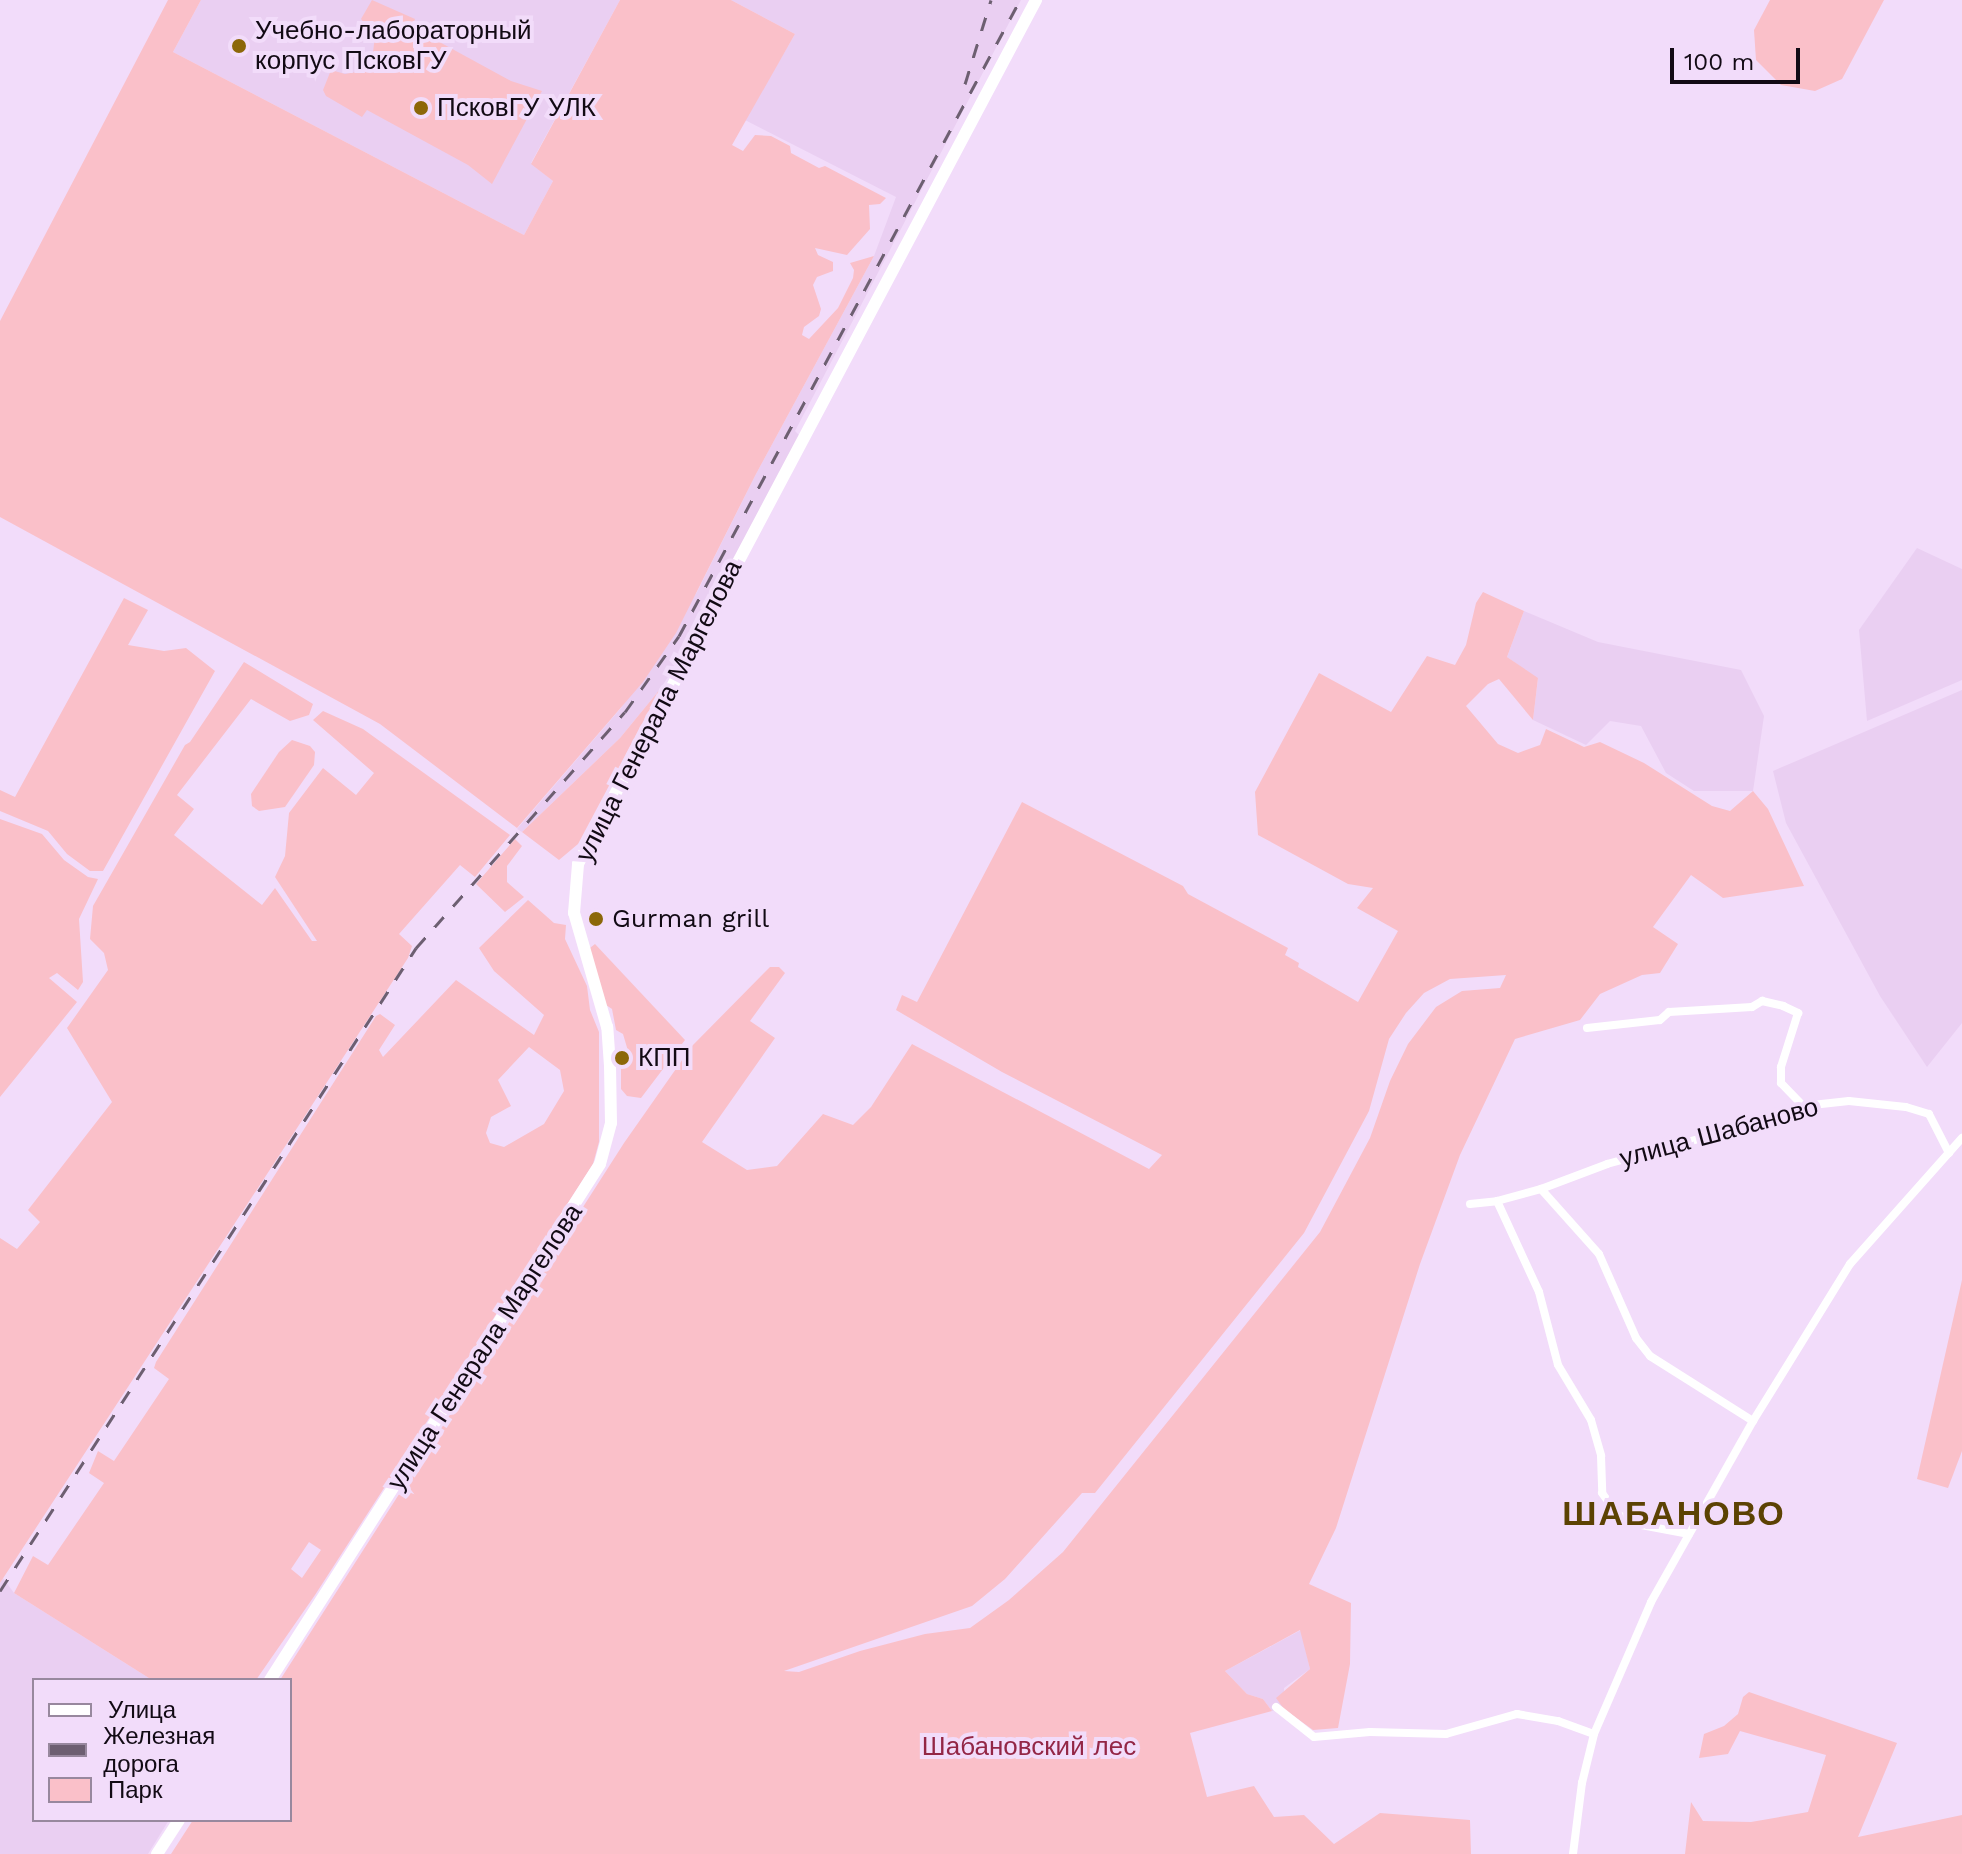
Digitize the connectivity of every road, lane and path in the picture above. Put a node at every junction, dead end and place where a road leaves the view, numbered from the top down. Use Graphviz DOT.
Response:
graph roads {
  1 [pos="1036,0"];
  2 [pos="1587,1028"];
  3 [pos="1803,1106"];
  4 [pos="1962,1138"];
  5 [pos="1949,1153"];
  6 [pos="1541,1189"];
  7 [pos="1497,1201"];
  8 [pos="1470,1204"];
  9 [pos="1753,1421"];
  10 [pos="1689,1534"];
  11 [pos="271,1678"];
  12 [pos="1276,1707"];
  13 [pos="1594,1734"];
  14 [pos="178,1822"];
  15 [pos="157,1854"];
  16 [pos="1573,1854"];
  1 -- 11 [label="main road, улица Генерала Маргелова"];
  2 -- 3 [label="street"];
  3 -- 5 [label="street, улица Шабаново"];
  3 -- 6 [label="street, улица Шабаново"];
  4 -- 5 [label="street"];
  5 -- 9 [label="street"];
  6 -- 7 [label="street, улица Шабаново"];
  6 -- 9 [label="street"];
  7 -- 8 [label="street, улица Шабаново"];
  7 -- 10 [label="street"];
  9 -- 10 [label="street"];
  10 -- 13 [label="street"];
  12 -- 13 [label="street"];
  13 -- 16 [label="street"];
  14 -- 15 [label="main road"];
}
